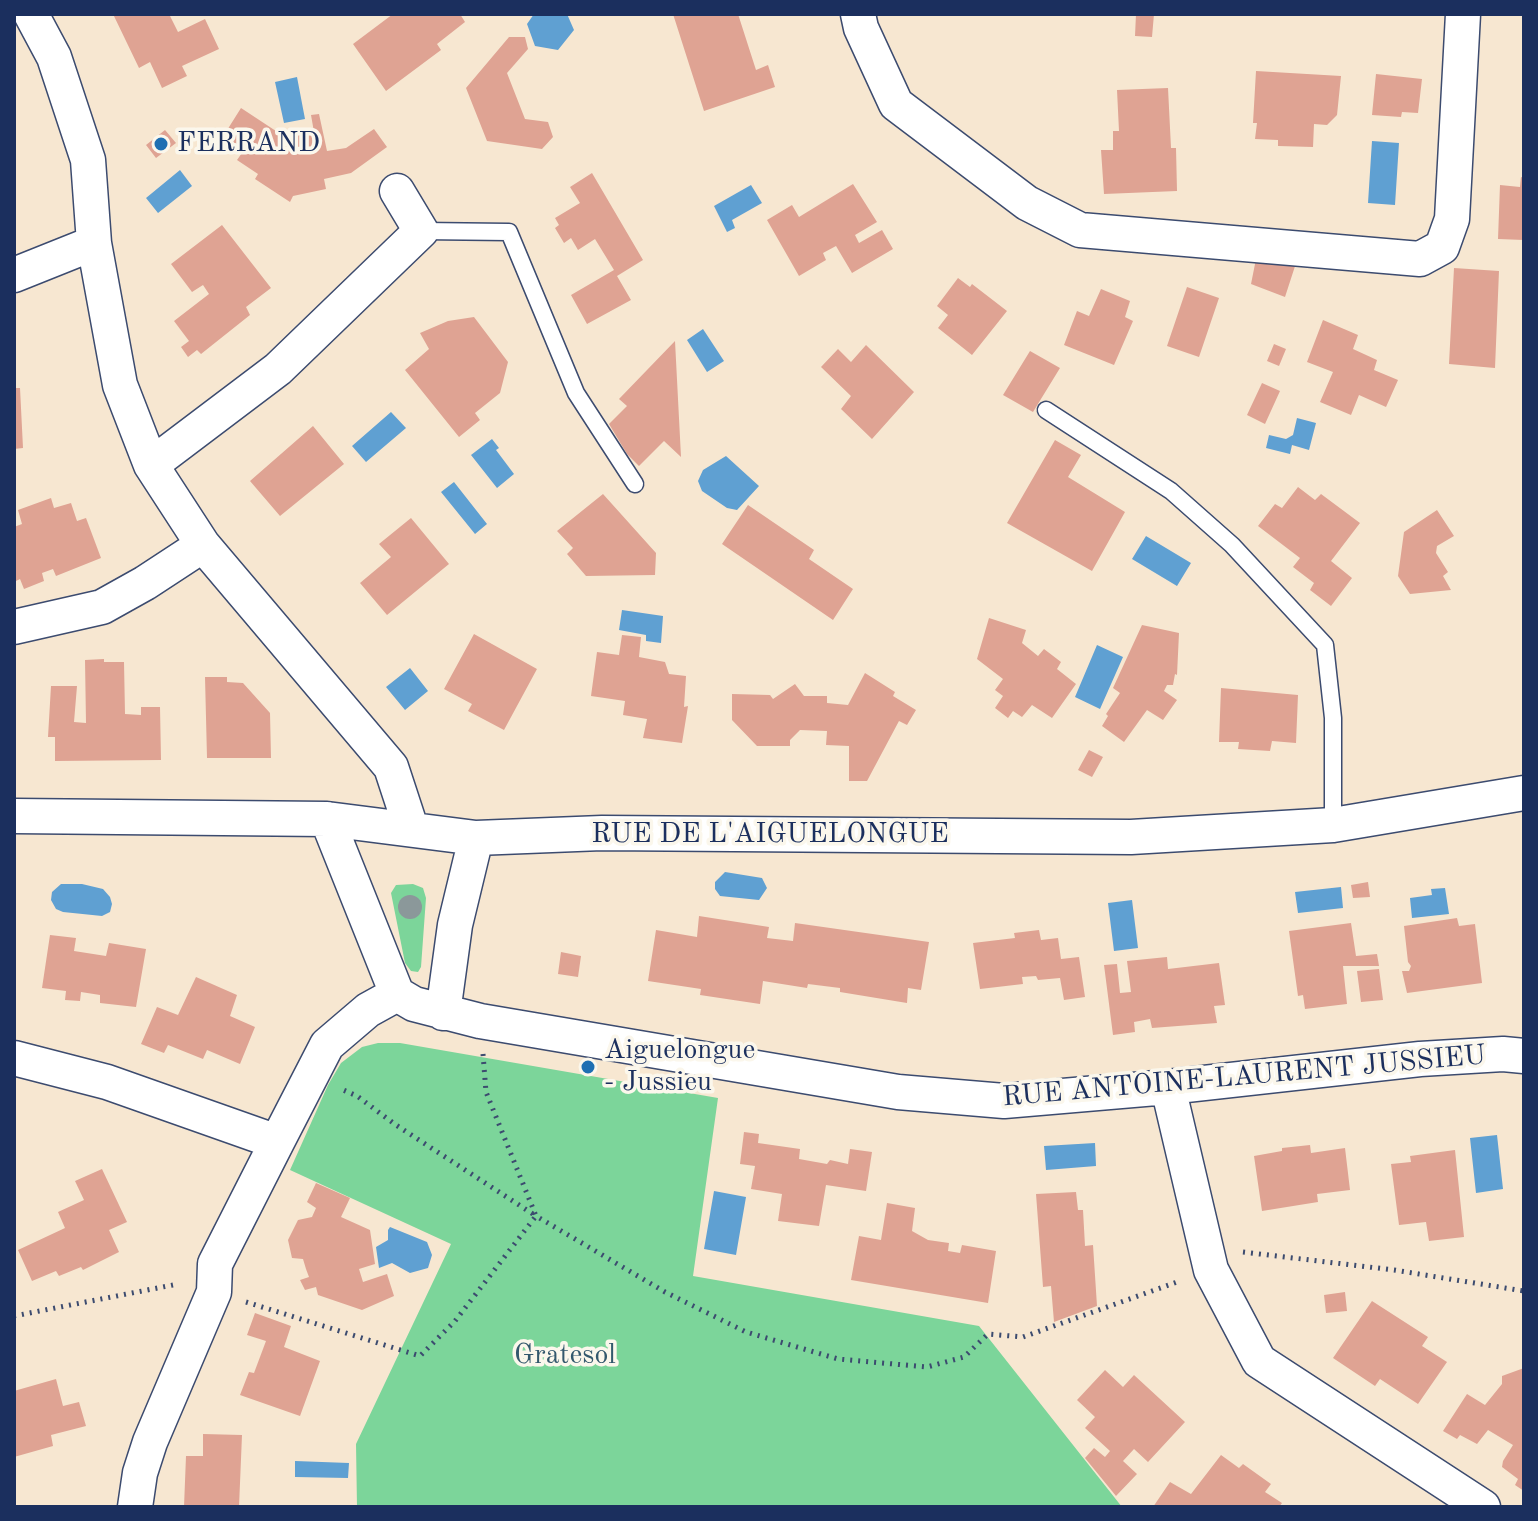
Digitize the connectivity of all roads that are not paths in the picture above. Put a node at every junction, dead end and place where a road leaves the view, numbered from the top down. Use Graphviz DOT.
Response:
graph roads {
  1 [pos="31,14"];
  2 [pos="858,14"];
  3 [pos="1463,14"];
  4 [pos="397,191"];
  5 [pos="421,231"];
  6 [pos="94,243"];
  7 [pos="14,275"];
  8 [pos="1046,410"];
  9 [pos="151,465"];
  10 [pos="635,484"];
  11 [pos="203,545"];
  12 [pos="14,627"];
  13 [pos="1524,793"];
  14 [pos="14,816"];
  15 [pos="327,819"];
  16 [pos="1333,825"];
  17 [pos="411,828"];
  18 [pos="476,838"];
  19 [pos="397,994"];
  20 [pos="443,1013"];
  21 [pos="1524,1056"];
  22 [pos="14,1058"];
  23 [pos="1168,1087"];
  24 [pos="277,1142"];
  25 [pos="135,1507"];
  26 [pos="1483,1507"];
  1 -- 6 [label="street"];
  2 -- 3 [label="street"];
  4 -- 5 [label="street"];
  5 -- 9 [label="street"];
  5 -- 10 [label="lane"];
  6 -- 7 [label="street"];
  6 -- 9 [label="street"];
  8 -- 16 [label="lane"];
  9 -- 11 [label="street"];
  11 -- 12 [label="street"];
  11 -- 17 [label="street"];
  13 -- 16 [label="street, RUE DE L'AIGUELONGUE"];
  14 -- 15 [label="street, RUE DE L'AIGUELONGUE"];
  15 -- 17 [label="street, RUE DE L'AIGUELONGUE"];
  15 -- 19 [label="street"];
  16 -- 18 [label="street, RUE DE L'AIGUELONGUE"];
  17 -- 18 [label="street, RUE DE L'AIGUELONGUE"];
  18 -- 20 [label="street"];
  19 -- 20 [label="street, RUE ANTOINE-LAURENT JUSSIEU"];
  19 -- 24 [label="street"];
  20 -- 23 [label="street, RUE ANTOINE-LAURENT JUSSIEU"];
  21 -- 23 [label="street, RUE ANTOINE-LAURENT JUSSIEU"];
  22 -- 24 [label="street"];
  23 -- 26 [label="street"];
  24 -- 25 [label="street"];
}
